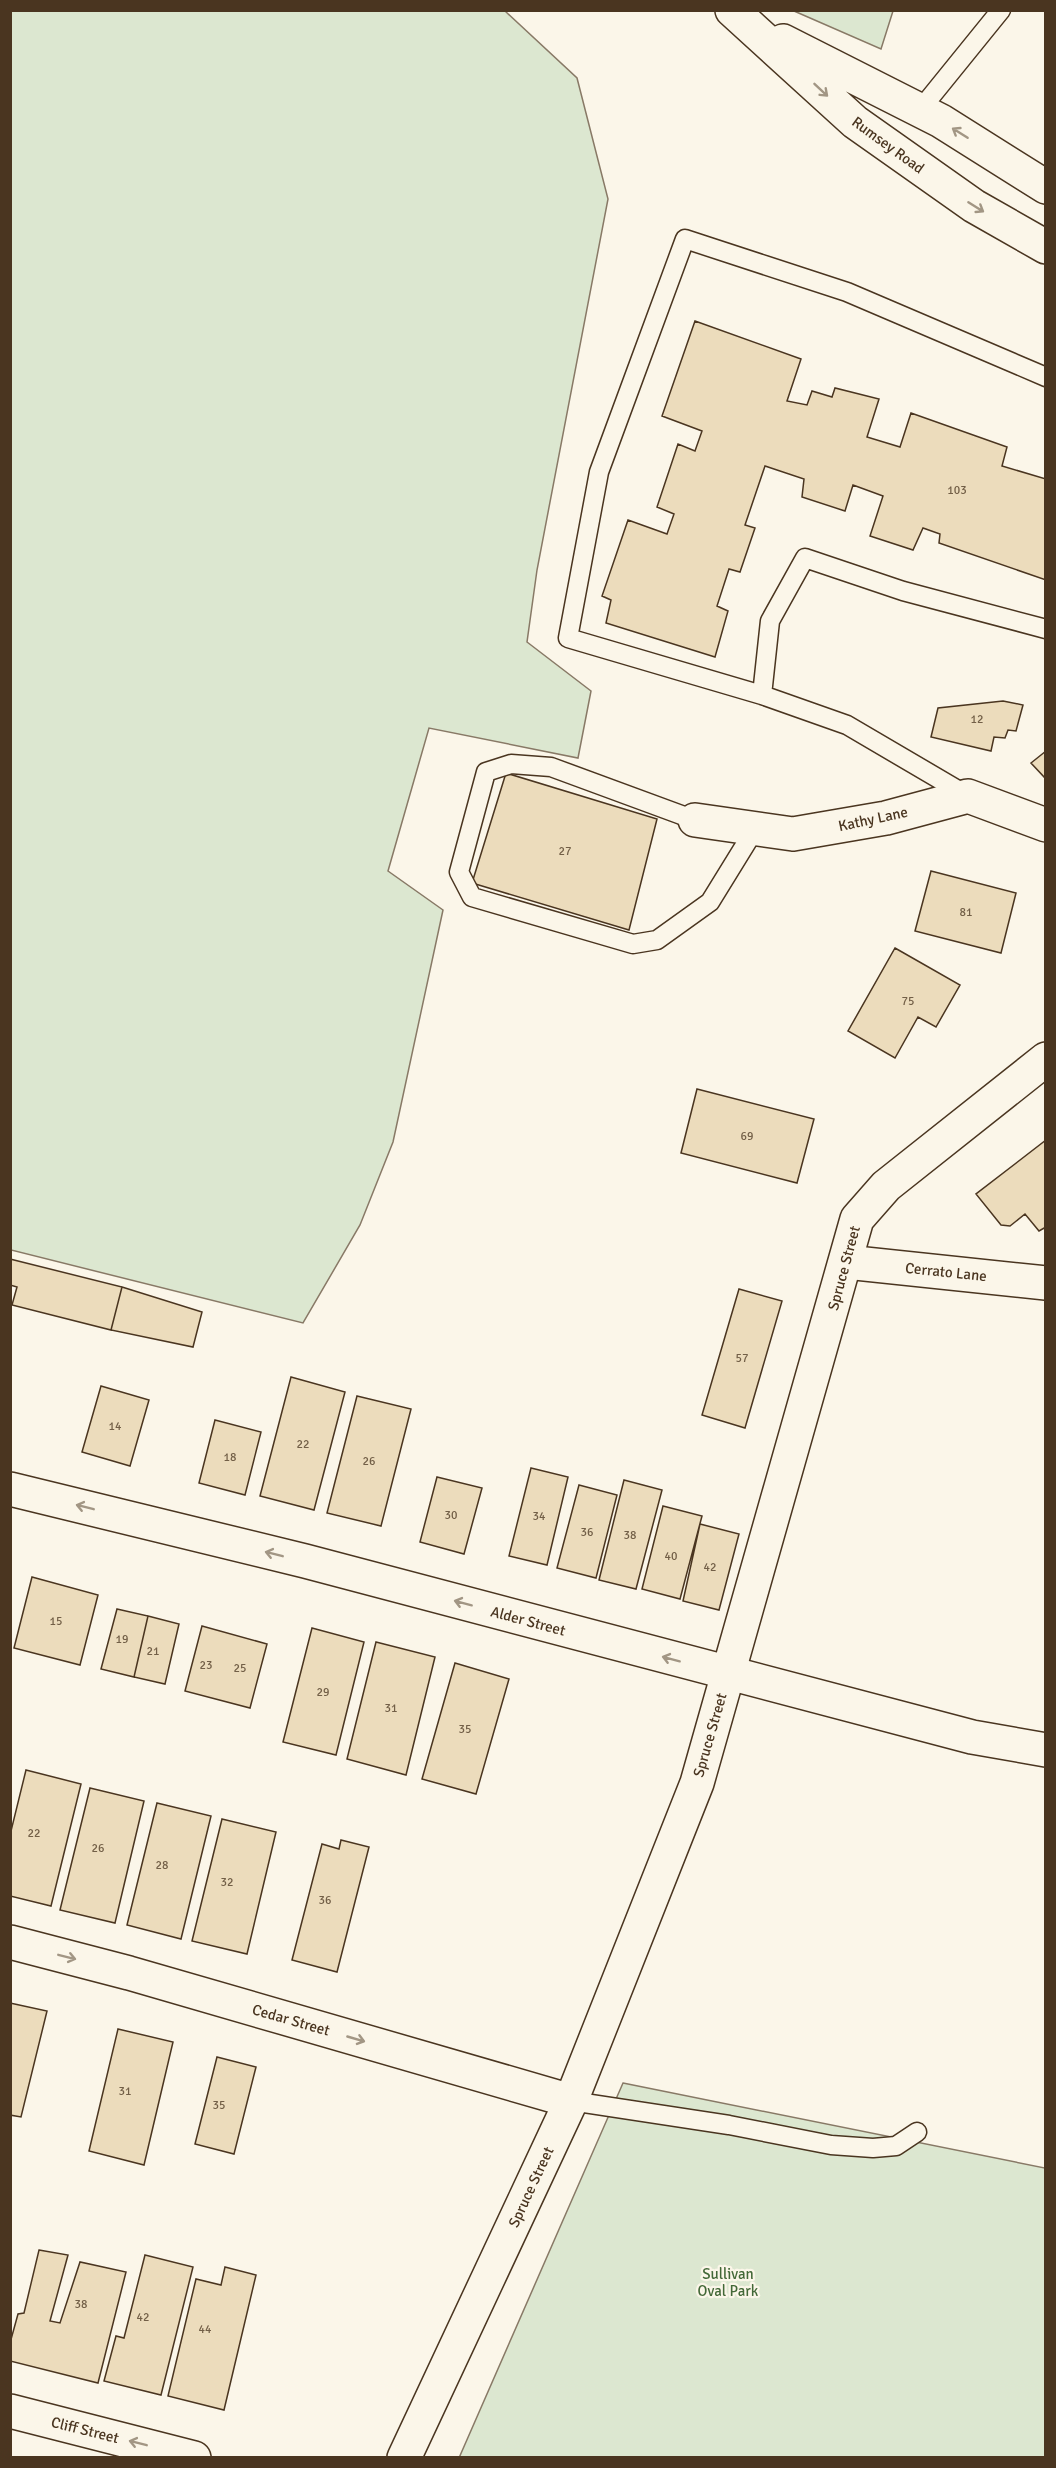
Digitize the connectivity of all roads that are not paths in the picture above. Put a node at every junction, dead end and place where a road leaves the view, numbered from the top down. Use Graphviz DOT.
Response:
graph roads {
  1 [pos="1001,10"];
  2 [pos="739,16"];
  3 [pos="920,110"];
  4 [pos="1046,186"];
  5 [pos="1046,247"];
  6 [pos="1046,377"];
  7 [pos="1046,629"];
  8 [pos="762,695"];
  9 [pos="968,796"];
  10 [pos="695,820"];
  11 [pos="1046,825"];
  12 [pos="755,829"];
  13 [pos="1046,1059"];
  14 [pos="846,1262"];
  15 [pos="1046,1283"];
  16 [pos="10,1489"];
  17 [pos="728,1674"];
  18 [pos="1046,1750"];
  19 [pos="10,1942"];
  20 [pos="571,2101"];
  21 [pos="917,2132"];
  22 [pos="10,2411"];
  23 [pos="194,2457"];
  24 [pos="404,2457"];
  1 -- 3 [label="lane"];
  2 -- 3 [label="street, Rumsey Road"];
  2 -- 5 [label="street, Rumsey Road, one-way"];
  4 -- 3 [label="street, Rumsey Road, one-way"];
  6 -- 8 [label="lane"];
  7 -- 8 [label="lane"];
  8 -- 9 [label="lane"];
  9 -- 11 [label="street"];
  9 -- 12 [label="street, Kathy Lane"];
  10 -- 12 [label="street, Kathy Lane"];
  10 -- 12 [label="lane"];
  13 -- 14 [label="street, Spruce Street"];
  14 -- 15 [label="street, Cerrato Lane"];
  14 -- 17 [label="street, Spruce Street"];
  17 -- 16 [label="street, Alder Street, one-way"];
  17 -- 18 [label="street, Alder Street"];
  17 -- 20 [label="street, Spruce Street"];
  19 -- 20 [label="street, Cedar Street, one-way"];
  20 -- 21 [label="lane"];
  20 -- 24 [label="street, Spruce Street"];
  23 -- 22 [label="street, Cliff Street, one-way"];
}
